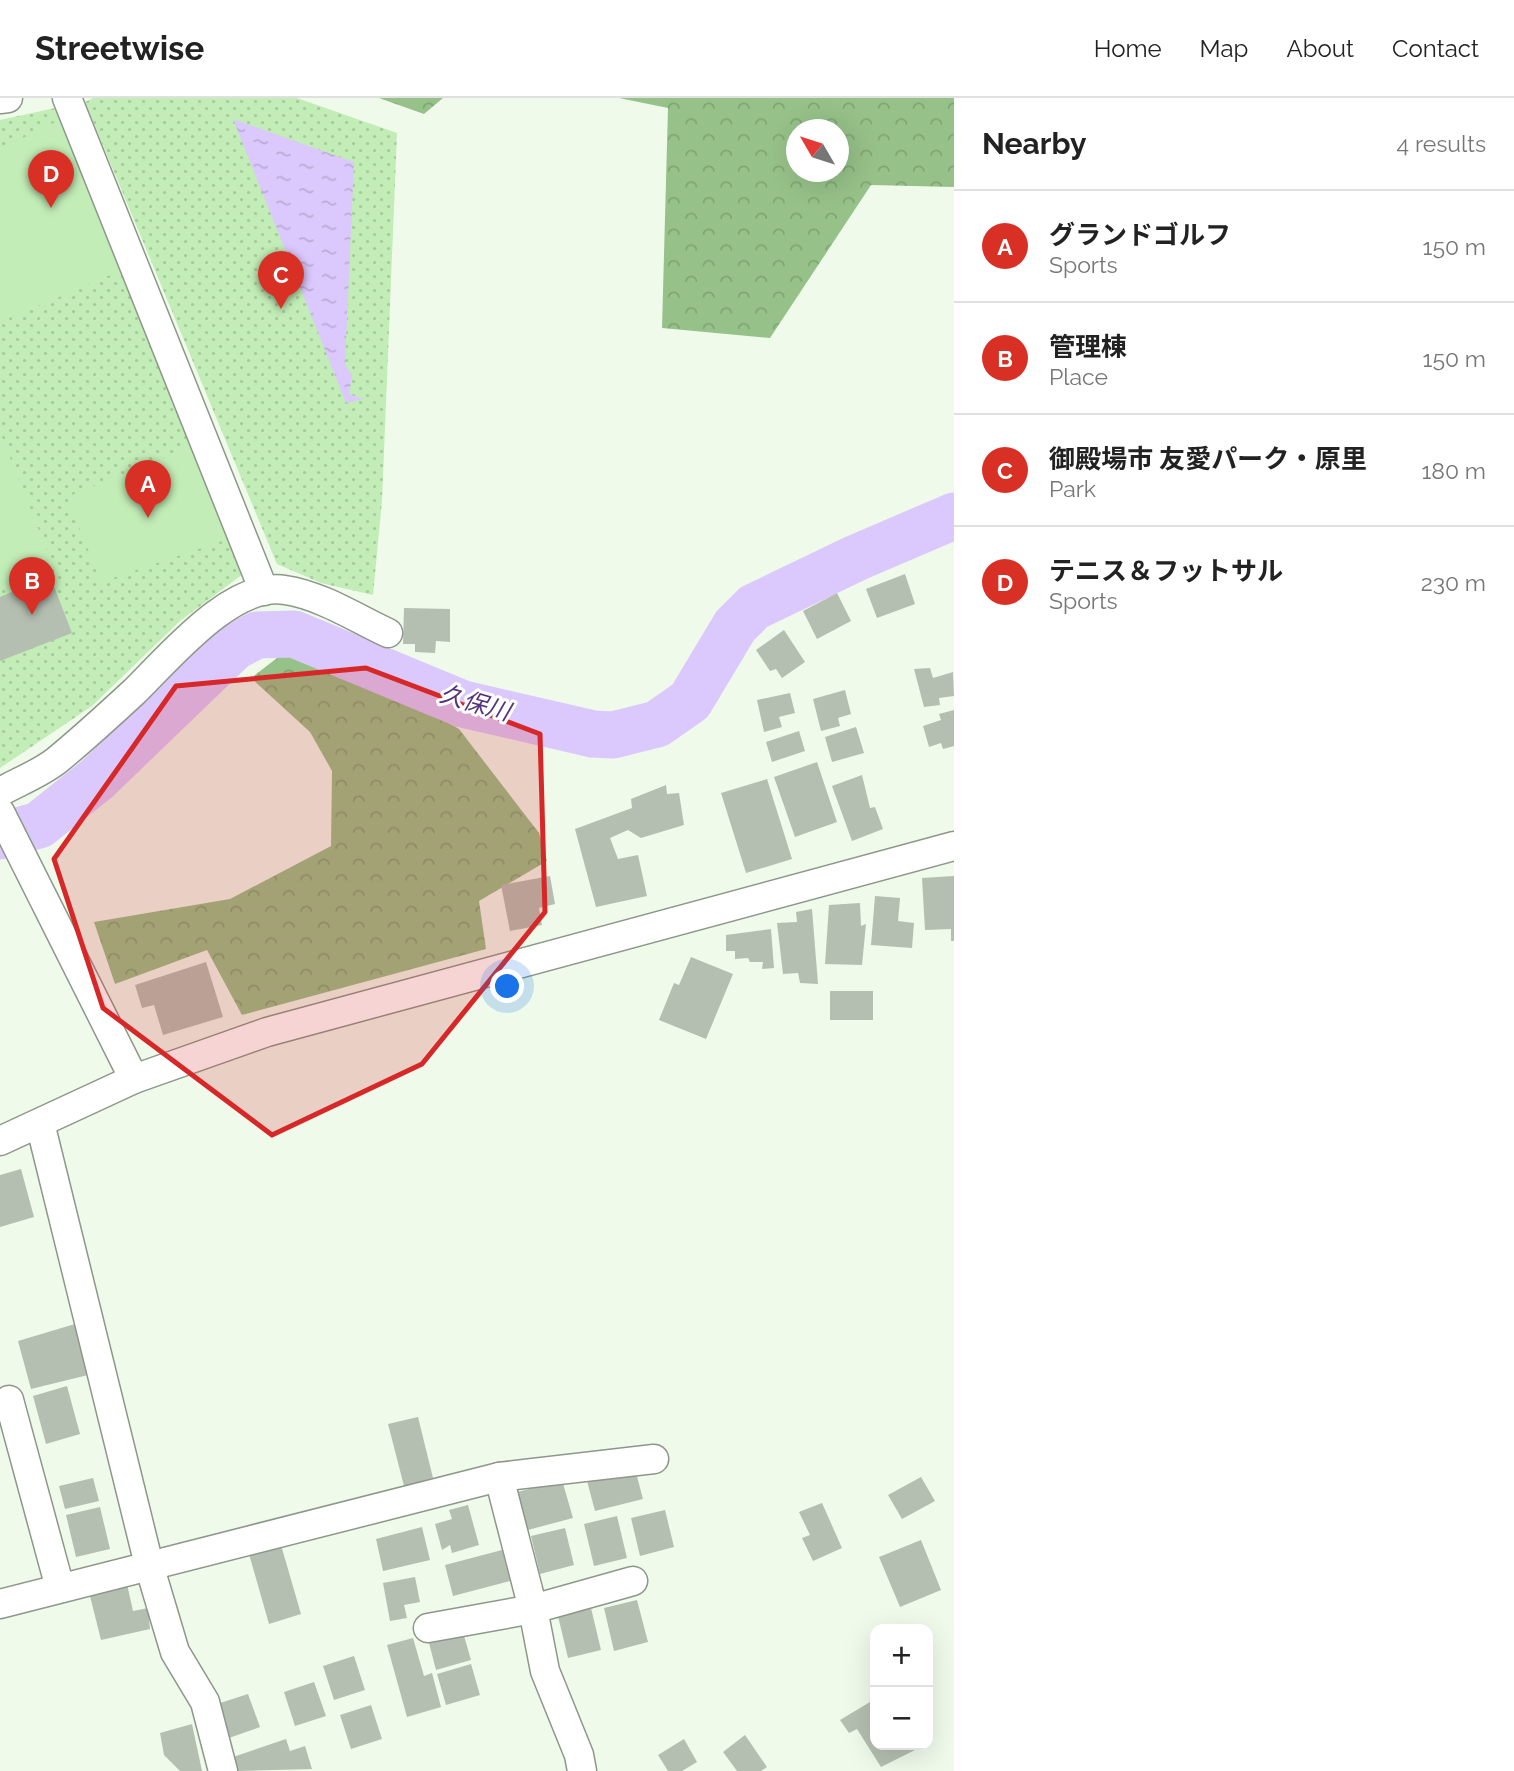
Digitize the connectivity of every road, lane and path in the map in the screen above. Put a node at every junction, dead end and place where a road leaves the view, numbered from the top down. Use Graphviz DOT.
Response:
graph roads {
  1 [pos="8,98"];
  2 [pos="0,99"];
  3 [pos="68,100"];
  4 [pos="264,591"];
  5 [pos="388,633"];
  6 [pos="0,792"];
  7 [pos="0,812"];
  8 [pos="954,846"];
  9 [pos="134,1079"];
  10 [pos="40,1123"];
  11 [pos="0,1141"];
  12 [pos="9,1400"];
  13 [pos="653,1459"];
  14 [pos="499,1477"];
  15 [pos="149,1565"];
  16 [pos="633,1581"];
  17 [pos="60,1588"];
  18 [pos="0,1604"];
  19 [pos="533,1609"];
  20 [pos="428,1628"];
  21 [pos="223,1771"];
  22 [pos="582,1771"];
  1 -- 2 [label="street"];
  3 -- 4 [label="street"];
  4 -- 5 [label="street"];
  4 -- 6 [label="street"];
  7 -- 9 [label="street"];
  8 -- 9 [label="street"];
  9 -- 10 [label="street"];
  10 -- 11 [label="street"];
  10 -- 15 [label="street"];
  12 -- 17 [label="street"];
  13 -- 14 [label="street"];
  14 -- 15 [label="street"];
  14 -- 19 [label="street"];
  15 -- 17 [label="street"];
  15 -- 21 [label="street"];
  16 -- 19 [label="street"];
  17 -- 18 [label="street"];
  19 -- 20 [label="street"];
  19 -- 22 [label="street"];
}
